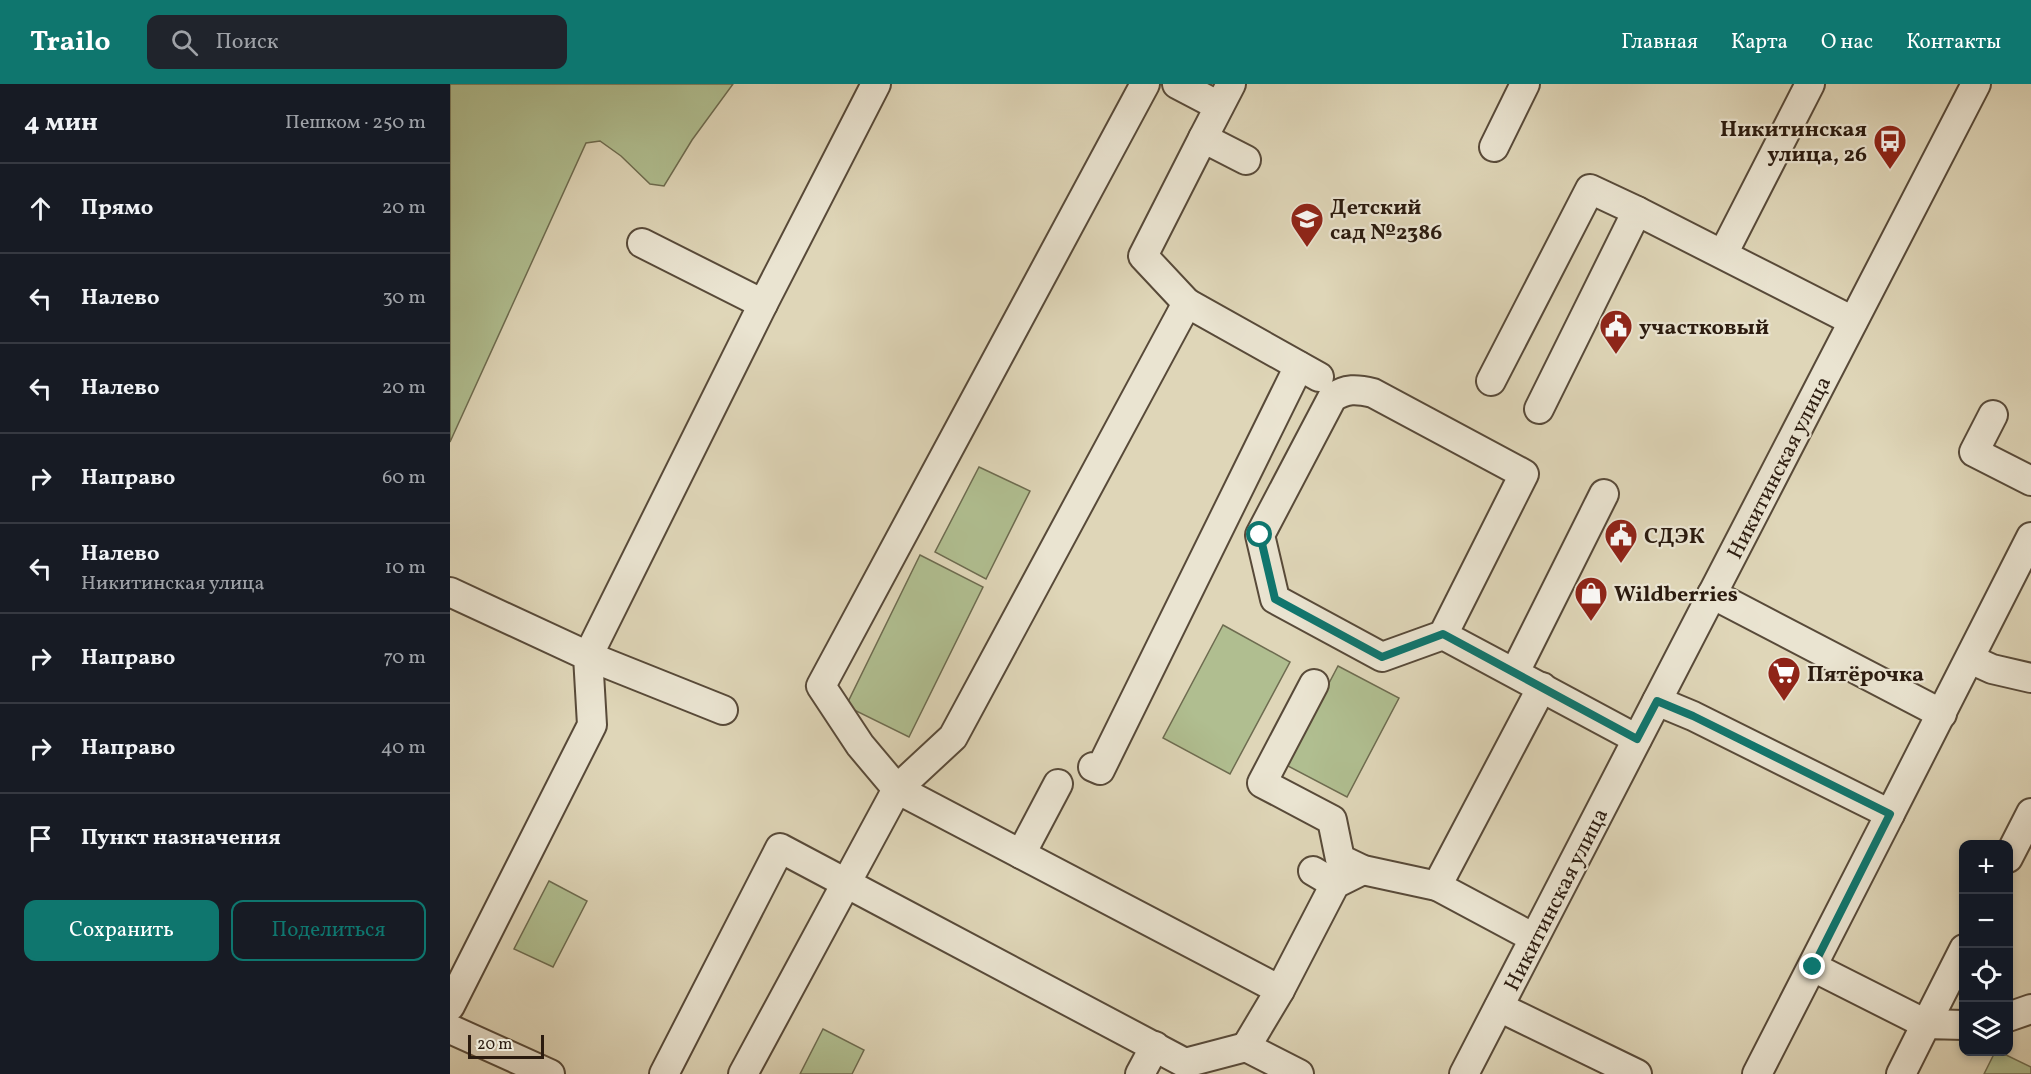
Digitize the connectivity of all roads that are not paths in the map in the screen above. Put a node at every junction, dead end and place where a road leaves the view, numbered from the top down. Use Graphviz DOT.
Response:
graph roads {
  1 [pos="876,84"];
  2 [pos="1144,84"];
  3 [pos="1177,84"];
  4 [pos="1525,84"];
  5 [pos="1810,84"];
  6 [pos="1976,84"];
  7 [pos="1225,95"];
  8 [pos="1203,138"];
  9 [pos="1494,147"];
  10 [pos="1246,160"];
  11 [pos="1637,211"];
  12 [pos="642,243"];
  13 [pos="1723,254"];
  14 [pos="1187,303"];
  15 [pos="764,304"];
  16 [pos="1853,321"];
  17 [pos="1491,381"];
  18 [pos="1539,409"];
  19 [pos="1993,415"];
  20 [pos="2031,481"];
  21 [pos="1604,494"];
  22 [pos="2031,537"];
  23 [pos="450,592"];
  24 [pos="1712,594"];
  25 [pos="1443,634"];
  26 [pos="588,656"];
  27 [pos="1970,659"];
  28 [pos="1515,672"];
  29 [pos="2031,678"];
  30 [pos="1314,684"];
  31 [pos="1542,687"];
  32 [pos="1657,701"];
  33 [pos="723,710"];
  34 [pos="1942,714"];
  35 [pos="1637,739"];
  36 [pos="1093,767"];
  37 [pos="1058,784"];
  38 [pos="897,789"];
  39 [pos="2031,813"];
  40 [pos="1890,814"];
  41 [pos="2013,848"];
  42 [pos="1021,854"];
  43 [pos="1363,870"];
  44 [pos="846,883"];
  45 [pos="1437,886"];
  46 [pos="1534,938"];
  47 [pos="1959,959"];
  48 [pos="1813,967"];
  49 [pos="1280,990"];
  50 [pos="450,1006"];
  51 [pos="1499,1007"];
  52 [pos="2031,1009"];
  53 [pos="2013,1015"];
  54 [pos="1926,1024"];
  55 [pos="1959,1025"];
  56 [pos="450,1029"];
  57 [pos="1155,1046"];
  58 [pos="1246,1047"];
  59 [pos="550,1074"];
  60 [pos="664,1074"];
  61 [pos="743,1074"];
  62 [pos="1140,1074"];
  63 [pos="1299,1074"];
  64 [pos="1464,1074"];
  65 [pos="1637,1074"];
  66 [pos="1757,1074"];
  67 [pos="1901,1074"];
  1 -- 15 [label="street"];
  2 -- 38 [label="street"];
  3 -- 7 [label="street"];
  4 -- 9 [label="street"];
  5 -- 13 [label="street"];
  6 -- 16 [label="street, Никитинская улица"];
  7 -- 8 [label="street"];
  8 -- 10 [label="street"];
  8 -- 14 [label="street"];
  11 -- 13 [label="street"];
  11 -- 17 [label="street"];
  11 -- 18 [label="street"];
  12 -- 15 [label="street"];
  13 -- 16 [label="street"];
  14 -- 36 [label="street"];
  14 -- 38 [label="street"];
  15 -- 26 [label="street"];
  16 -- 24 [label="street, Никитинская улица"];
  19 -- 20 [label="street"];
  21 -- 28 [label="street"];
  22 -- 27 [label="street"];
  23 -- 26 [label="street"];
  24 -- 32 [label="street, Никитинская улица"];
  24 -- 34 [label="street"];
  25 -- 25 [label="street"];
  25 -- 28 [label="street"];
  26 -- 33 [label="street"];
  26 -- 50 [label="street"];
  27 -- 29 [label="street"];
  27 -- 34 [label="street"];
  28 -- 31 [label="street"];
  30 -- 43 [label="street"];
  31 -- 35 [label="street"];
  31 -- 45 [label="street"];
  32 -- 35 [label="street, Никитинская улица"];
  32 -- 40 [label="street"];
  34 -- 40 [label="street"];
  35 -- 46 [label="street, Никитинская улица"];
  37 -- 42 [label="street"];
  38 -- 42 [label="street"];
  38 -- 44 [label="street"];
  39 -- 41 [label="street"];
  40 -- 48 [label="street"];
  42 -- 49 [label="street"];
  43 -- 45 [label="street"];
  43 -- 49 [label="street"];
  44 -- 57 [label="street"];
  44 -- 60 [label="street"];
  44 -- 61 [label="street"];
  45 -- 46 [label="street"];
  46 -- 51 [label="street, Никитинская улица"];
  47 -- 54 [label="street"];
  48 -- 54 [label="street"];
  48 -- 66 [label="street"];
  49 -- 58 [label="street"];
  51 -- 64 [label="street, Никитинская улица"];
  51 -- 65 [label="street"];
  52 -- 53 [label="street"];
  54 -- 55 [label="street"];
  54 -- 67 [label="street"];
  56 -- 59 [label="street"];
  57 -- 58 [label="street"];
  57 -- 62 [label="street"];
  58 -- 63 [label="street"];
}
